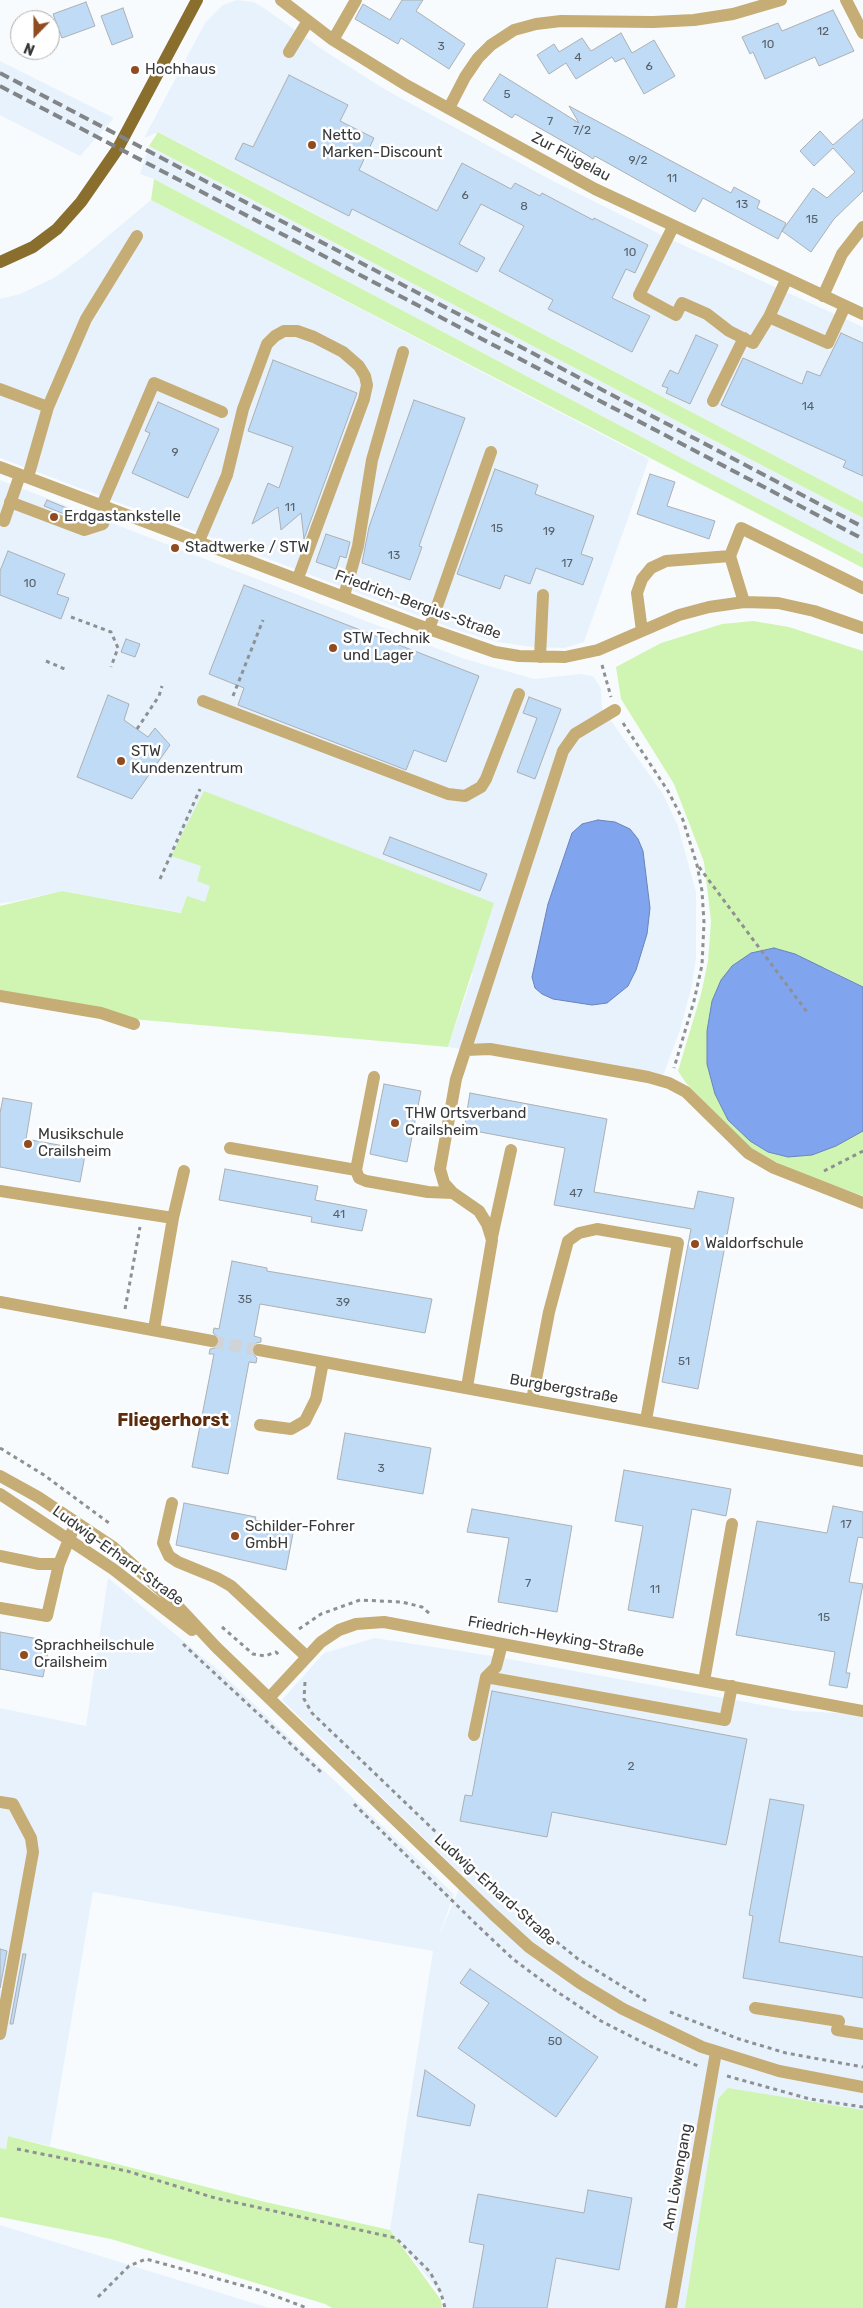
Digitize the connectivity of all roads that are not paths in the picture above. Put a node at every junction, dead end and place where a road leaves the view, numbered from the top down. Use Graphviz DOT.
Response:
graph roads {
  1 [pos="197,0"];
  2 [pos="281,0"];
  3 [pos="356,0"];
  4 [pos="781,0"];
  5 [pos="846,0"];
  6 [pos="308,21"];
  7 [pos="863,33"];
  8 [pos="333,40"];
  9 [pos="289,52"];
  10 [pos="449,108"];
  11 [pos="673,227"];
  12 [pos="863,227"];
  13 [pos="137,236"];
  14 [pos="0,262"];
  15 [pos="786,280"];
  16 [pos="823,296"];
  17 [pos="845,306"];
  18 [pos="863,314"];
  19 [pos="769,317"];
  20 [pos="744,338"];
  21 [pos="403,352"];
  22 [pos="0,389"];
  23 [pos="713,401"];
  24 [pos="48,407"];
  25 [pos="222,412"];
  26 [pos="491,452"];
  27 [pos="0,467"];
  28 [pos="24,476"];
  29 [pos="10,502"];
  30 [pos="106,507"];
  31 [pos="4,521"];
  32 [pos="199,541"];
  33 [pos="730,556"];
  34 [pos="298,578"];
  35 [pos="863,588"];
  36 [pos="543,595"];
  37 [pos="344,596"];
  38 [pos="744,602"];
  39 [pos="862,624"];
  40 [pos="429,629"];
  41 [pos="642,631"];
  42 [pos="540,658"];
  43 [pos="519,694"];
  44 [pos="203,701"];
  45 [pos="615,710"];
  46 [pos="0,996"];
  47 [pos="134,1024"];
  48 [pos="466,1050"];
  49 [pos="374,1077"];
  50 [pos="230,1148"];
  51 [pos="511,1150"];
  52 [pos="356,1170"];
  53 [pos="184,1171"];
  54 [pos="0,1191"];
  55 [pos="453,1193"];
  56 [pos="863,1203"];
  57 [pos="173,1218"];
  58 [pos="492,1240"];
  59 [pos="0,1302"];
  60 [pos="154,1329"];
  61 [pos="212,1341"];
  62 [pos="259,1350"];
  63 [pos="323,1362"];
  64 [pos="467,1387"];
  65 [pos="532,1400"];
  66 [pos="646,1420"];
  67 [pos="260,1425"];
  68 [pos="863,1461"];
  69 [pos="0,1476"];
  70 [pos="0,1494"];
  71 [pos="172,1504"];
  72 [pos="77,1523"];
  73 [pos="732,1524"];
  74 [pos="68,1538"];
  75 [pos="0,1556"];
  76 [pos="59,1564"];
  77 [pos="0,1608"];
  78 [pos="502,1644"];
  79 [pos="216,1647"];
  80 [pos="306,1656"];
  81 [pos="486,1677"];
  82 [pos="704,1681"];
  83 [pos="732,1686"];
  84 [pos="269,1698"];
  85 [pos="863,1711"];
  86 [pos="474,1735"];
  87 [pos="0,1802"];
  88 [pos="755,2008"];
  89 [pos="0,2034"];
  90 [pos="863,2034"];
  91 [pos="716,2052"];
  92 [pos="863,2087"];
  93 [pos="671,2308"];
  1 -- 14 [label="main road"];
  2 -- 6 [label="street, Zur Flügelau"];
  3 -- 8 [label="street"];
  4 -- 10 [label="street"];
  5 -- 7 [label="street"];
  6 -- 8 [label="street, Zur Flügelau"];
  6 -- 9 [label="street"];
  8 -- 10 [label="street, Zur Flügelau"];
  10 -- 11 [label="street, Zur Flügelau"];
  11 -- 15 [label="street, Zur Flügelau"];
  11 -- 20 [label="street"];
  12 -- 16 [label="street"];
  13 -- 24 [label="street"];
  15 -- 16 [label="street, Zur Flügelau"];
  15 -- 19 [label="street"];
  16 -- 17 [label="street, Zur Flügelau"];
  17 -- 18 [label="street, Zur Flügelau"];
  17 -- 19 [label="street"];
  19 -- 20 [label="street"];
  20 -- 23 [label="street"];
  21 -- 37 [label="street"];
  22 -- 24 [label="street"];
  24 -- 28 [label="street"];
  25 -- 30 [label="street"];
  26 -- 40 [label="street"];
  27 -- 28 [label="street, Friedrich-Bergius-Straße"];
  28 -- 29 [label="street"];
  28 -- 30 [label="street, Friedrich-Bergius-Straße"];
  29 -- 30 [label="street"];
  29 -- 31 [label="street"];
  30 -- 32 [label="street, Friedrich-Bergius-Straße"];
  32 -- 34 [label="street, Friedrich-Bergius-Straße"];
  32 -- 34 [label="street"];
  33 -- 35 [label="street"];
  33 -- 38 [label="street"];
  33 -- 41 [label="street"];
  34 -- 37 [label="street, Friedrich-Bergius-Straße"];
  36 -- 42 [label="street"];
  37 -- 40 [label="street, Friedrich-Bergius-Straße"];
  38 -- 39 [label="street, Friedrich-Bergius-Straße"];
  38 -- 41 [label="street, Friedrich-Bergius-Straße"];
  40 -- 42 [label="street, Friedrich-Bergius-Straße"];
  41 -- 42 [label="street, Friedrich-Bergius-Straße"];
  43 -- 44 [label="street"];
  45 -- 48 [label="street"];
  46 -- 47 [label="street"];
  48 -- 55 [label="street"];
  48 -- 56 [label="street"];
  49 -- 52 [label="street"];
  50 -- 52 [label="street"];
  51 -- 58 [label="street"];
  52 -- 55 [label="street"];
  53 -- 57 [label="street"];
  54 -- 57 [label="street"];
  55 -- 58 [label="street"];
  57 -- 60 [label="street"];
  58 -- 64 [label="street"];
  59 -- 60 [label="street"];
  60 -- 61 [label="street"];
  62 -- 63 [label="street, Burgbergstraße"];
  63 -- 64 [label="street, Burgbergstraße"];
  63 -- 67 [label="street"];
  64 -- 65 [label="street, Burgbergstraße"];
  65 -- 66 [label="street, Burgbergstraße"];
  65 -- 66 [label="street"];
  66 -- 68 [label="street, Burgbergstraße"];
  69 -- 72 [label="street, Ludwig-Erhard-Straße"];
  70 -- 74 [label="street, Ludwig-Erhard-Straße"];
  71 -- 80 [label="street"];
  72 -- 74 [label="street"];
  72 -- 79 [label="street, Ludwig-Erhard-Straße"];
  73 -- 82 [label="street"];
  74 -- 76 [label="street"];
  74 -- 79 [label="street, Ludwig-Erhard-Straße"];
  75 -- 76 [label="street"];
  76 -- 77 [label="street"];
  78 -- 80 [label="street, Friedrich-Heyking-Straße"];
  78 -- 81 [label="street"];
  78 -- 82 [label="street, Friedrich-Heyking-Straße"];
  79 -- 84 [label="street, Ludwig-Erhard-Straße"];
  80 -- 84 [label="street, Friedrich-Heyking-Straße"];
  81 -- 83 [label="street"];
  81 -- 86 [label="street"];
  82 -- 83 [label="street, Friedrich-Heyking-Straße"];
  83 -- 85 [label="street, Friedrich-Heyking-Straße"];
  84 -- 91 [label="street, Ludwig-Erhard-Straße"];
  87 -- 89 [label="street"];
  88 -- 90 [label="street"];
  91 -- 92 [label="street, Ludwig-Erhard-Straße"];
  91 -- 93 [label="street, Am Löwengang"];
}
